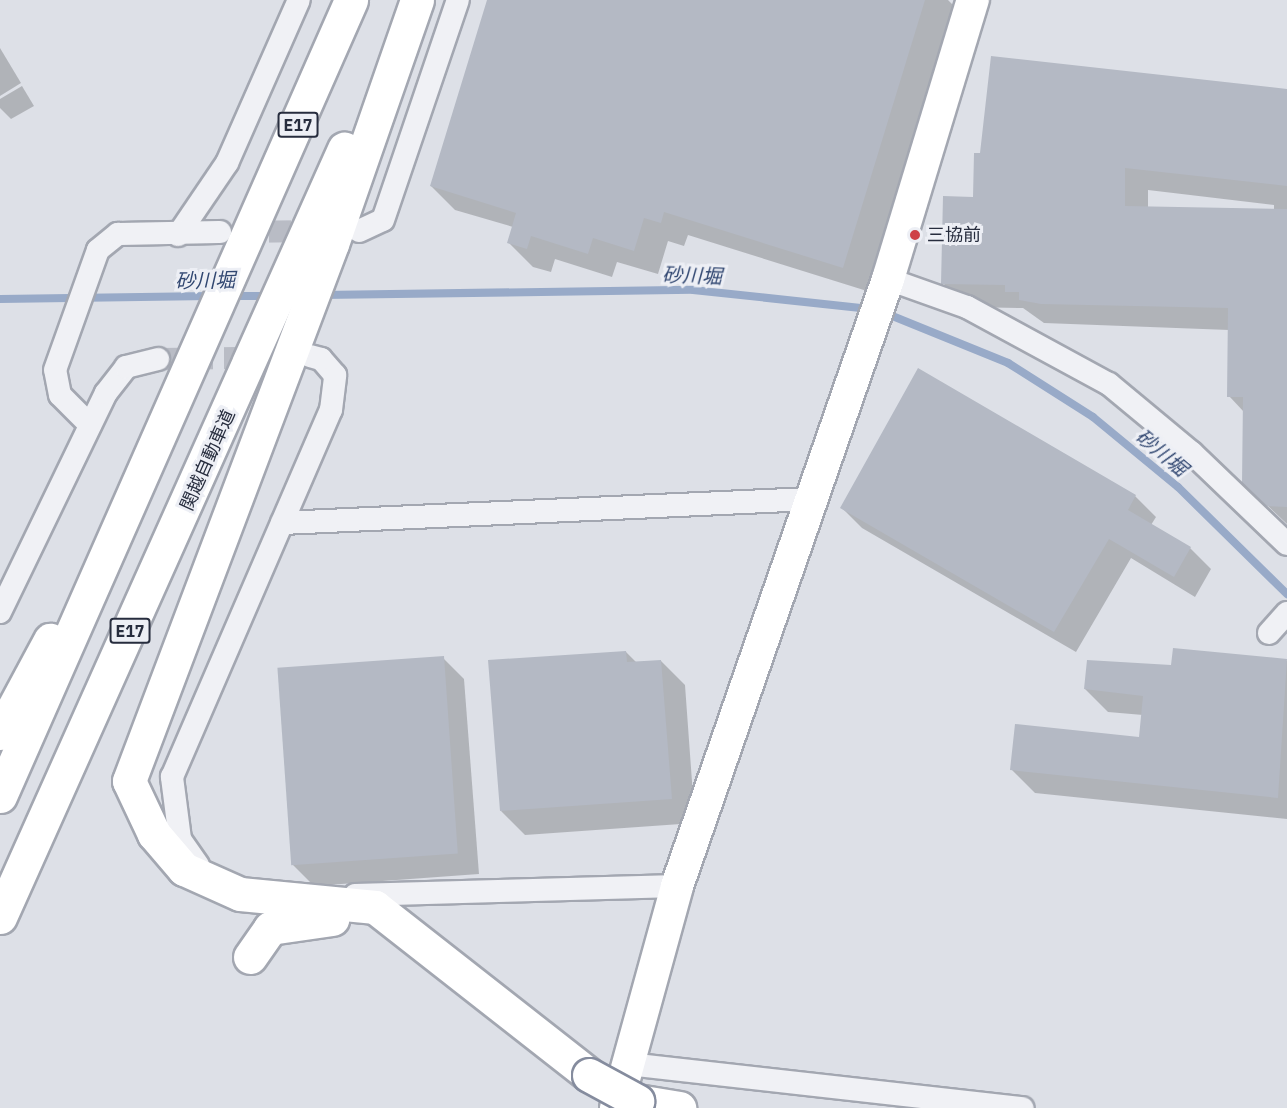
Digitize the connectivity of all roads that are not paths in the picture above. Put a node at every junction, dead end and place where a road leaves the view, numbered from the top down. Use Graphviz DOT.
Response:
graph roads {
  1 [pos="299,0"];
  2 [pos="351,0"];
  3 [pos="409,0"];
  4 [pos="417,0"];
  5 [pos="458,0"];
  6 [pos="973,0"];
  7 [pos="178,235"];
  8 [pos="232,241"];
  9 [pos="330,241"];
  10 [pos="886,284"];
  11 [pos="302,351"];
  12 [pos="158,359"];
  13 [pos="90,425"];
  14 [pos="135,497"];
  15 [pos="811,499"];
  16 [pos="282,523"];
  17 [pos="1287,544"];
  18 [pos="0,612"];
  19 [pos="0,733"];
  20 [pos="0,796"];
  21 [pos="677,886"];
  22 [pos="0,917"];
  23 [pos="250,957"];
  24 [pos="628,1064"];
  25 [pos="586,1080"];
  26 [pos="627,1106"];
  27 [pos="679,1108"];
  28 [pos="1023,1108"];
  1 -- 7 [label="street"];
  2 -- 8 [label="highway, E17"];
  3 -- 9 [label="highway, 関越自動車道 / E17"];
  4 -- 9 [label="highway"];
  5 -- 9 [label="street"];
  6 -- 10 [label="street"];
  7 -- 8 [label="street"];
  7 -- 13 [label="street"];
  8 -- 14 [label="highway, E17"];
  9 -- 11 [label="highway"];
  9 -- 22 [label="highway, 関越自動車道 / E17"];
  10 -- 15 [label="street"];
  10 -- 17 [label="street"];
  11 -- 16 [label="street"];
  11 -- 25 [label="highway"];
  12 -- 13 [label="street"];
  13 -- 18 [label="street"];
  14 -- 19 [label="highway"];
  14 -- 20 [label="highway, E17"];
  15 -- 16 [label="street"];
  15 -- 21 [label="street"];
  16 -- 21 [label="street"];
  21 -- 24 [label="street"];
  23 -- 25 [label="highway"];
  24 -- 26 [label="street"];
  24 -- 28 [label="street"];
  25 -- 26 [label="highway"];
  26 -- 27 [label="highway"];
}
